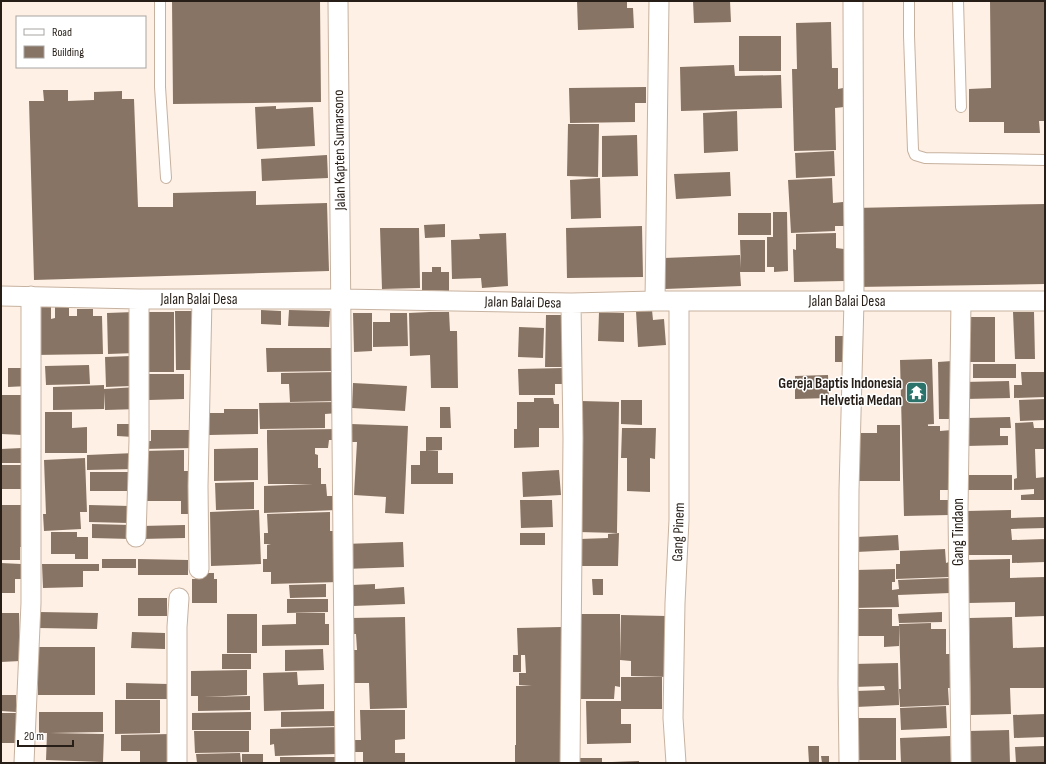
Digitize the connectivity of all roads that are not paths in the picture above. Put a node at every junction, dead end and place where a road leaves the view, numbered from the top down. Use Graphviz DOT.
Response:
graph roads {
  1 [pos="160,1"];
  2 [pos="338,1"];
  3 [pos="659,1"];
  4 [pos="853,1"];
  5 [pos="909,1"];
  6 [pos="958,1"];
  7 [pos="961,107"];
  8 [pos="1045,160"];
  9 [pos="166,178"];
  10 [pos="1,296"];
  11 [pos="31,296"];
  12 [pos="139,299"];
  13 [pos="202,299"];
  14 [pos="342,299"];
  15 [pos="655,300"];
  16 [pos="678,301"];
  17 [pos="854,301"];
  18 [pos="1045,301"];
  19 [pos="961,302"];
  20 [pos="571,303"];
  21 [pos="136,537"];
  22 [pos="199,569"];
  23 [pos="179,598"];
  24 [pos="24,763"];
  25 [pos="177,763"];
  26 [pos="345,763"];
  27 [pos="570,763"];
  28 [pos="676,763"];
  29 [pos="849,763"];
  30 [pos="962,763"];
  1 -- 9 [label="lane"];
  2 -- 14 [label="street, Jalan Kapten Sumarsono"];
  3 -- 15 [label="street"];
  4 -- 17 [label="street"];
  5 -- 8 [label="lane"];
  6 -- 7 [label="lane"];
  10 -- 11 [label="street, Jalan Balai Desa"];
  11 -- 12 [label="street, Jalan Balai Desa"];
  11 -- 24 [label="street"];
  12 -- 13 [label="street, Jalan Balai Desa"];
  12 -- 21 [label="street"];
  13 -- 14 [label="street, Jalan Balai Desa"];
  13 -- 22 [label="street"];
  14 -- 20 [label="street, Jalan Balai Desa"];
  14 -- 26 [label="street, Jalan Kapten Sumarsono"];
  15 -- 16 [label="street, Jalan Balai Desa"];
  15 -- 20 [label="street, Jalan Balai Desa"];
  16 -- 17 [label="street, Jalan Balai Desa"];
  16 -- 28 [label="street, Gang Pinem"];
  17 -- 19 [label="street, Jalan Balai Desa"];
  17 -- 29 [label="street"];
  18 -- 19 [label="street, Jalan Balai Desa"];
  19 -- 30 [label="street, Gang Tindaon"];
  20 -- 27 [label="street"];
  23 -- 25 [label="street"];
}
